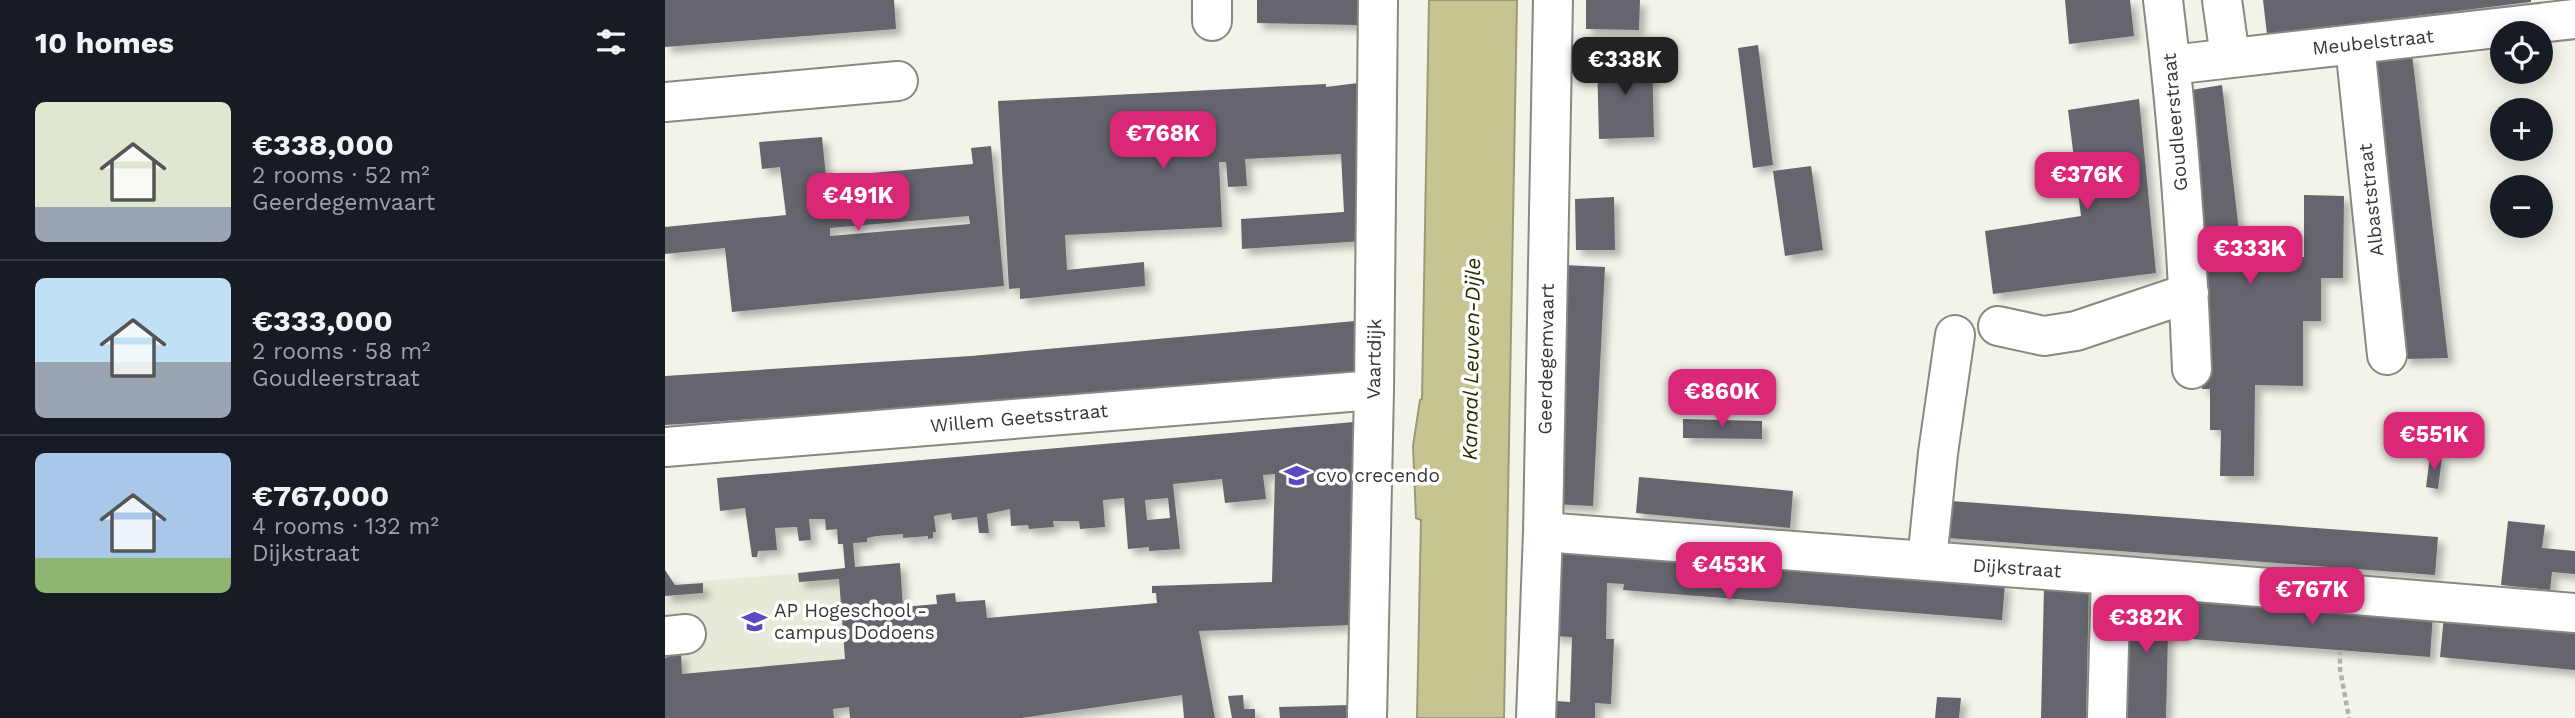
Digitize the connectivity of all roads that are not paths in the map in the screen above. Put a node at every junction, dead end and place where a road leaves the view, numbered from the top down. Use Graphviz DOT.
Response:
graph roads {
  1 [pos="1378,0"];
  2 [pos="1553,0"];
  3 [pos="2164,0"];
  4 [pos="2222,0"];
  5 [pos="2575,19"];
  6 [pos="2355,45"];
  7 [pos="2230,57"];
  8 [pos="2171,65"];
  9 [pos="898,81"];
  10 [pos="665,102"];
  11 [pos="2189,293"];
  12 [pos="1998,326"];
  13 [pos="1955,335"];
  14 [pos="2387,355"];
  15 [pos="2192,369"];
  16 [pos="1374,390"];
  17 [pos="665,447"];
  18 [pos="1543,532"];
  19 [pos="1927,561"];
  20 [pos="2111,575"];
  21 [pos="2575,613"];
  22 [pos="1367,718"];
  23 [pos="1536,718"];
  24 [pos="2107,718"];
  1 -- 16 [label="street, Vaartdijk"];
  2 -- 18 [label="street, Geerdegemvaart"];
  3 -- 8 [label="street, Goudleerstraat"];
  4 -- 7 [label="street"];
  5 -- 6 [label="street, Meubelstraat"];
  6 -- 7 [label="street, Meubelstraat"];
  6 -- 14 [label="street, Albaststraat"];
  7 -- 8 [label="street, Meubelstraat"];
  8 -- 11 [label="street, Goudleerstraat"];
  9 -- 10 [label="street"];
  11 -- 12 [label="street"];
  11 -- 15 [label="street, Goudleerstraat"];
  13 -- 19 [label="street"];
  16 -- 17 [label="street, Willem Geetsstraat"];
  16 -- 22 [label="street, Vaartdijk"];
  18 -- 19 [label="street, Dijkstraat"];
  18 -- 23 [label="street, Geerdegemvaart"];
  19 -- 20 [label="street, Dijkstraat"];
  20 -- 21 [label="street, Dijkstraat"];
  20 -- 24 [label="street"];
}
